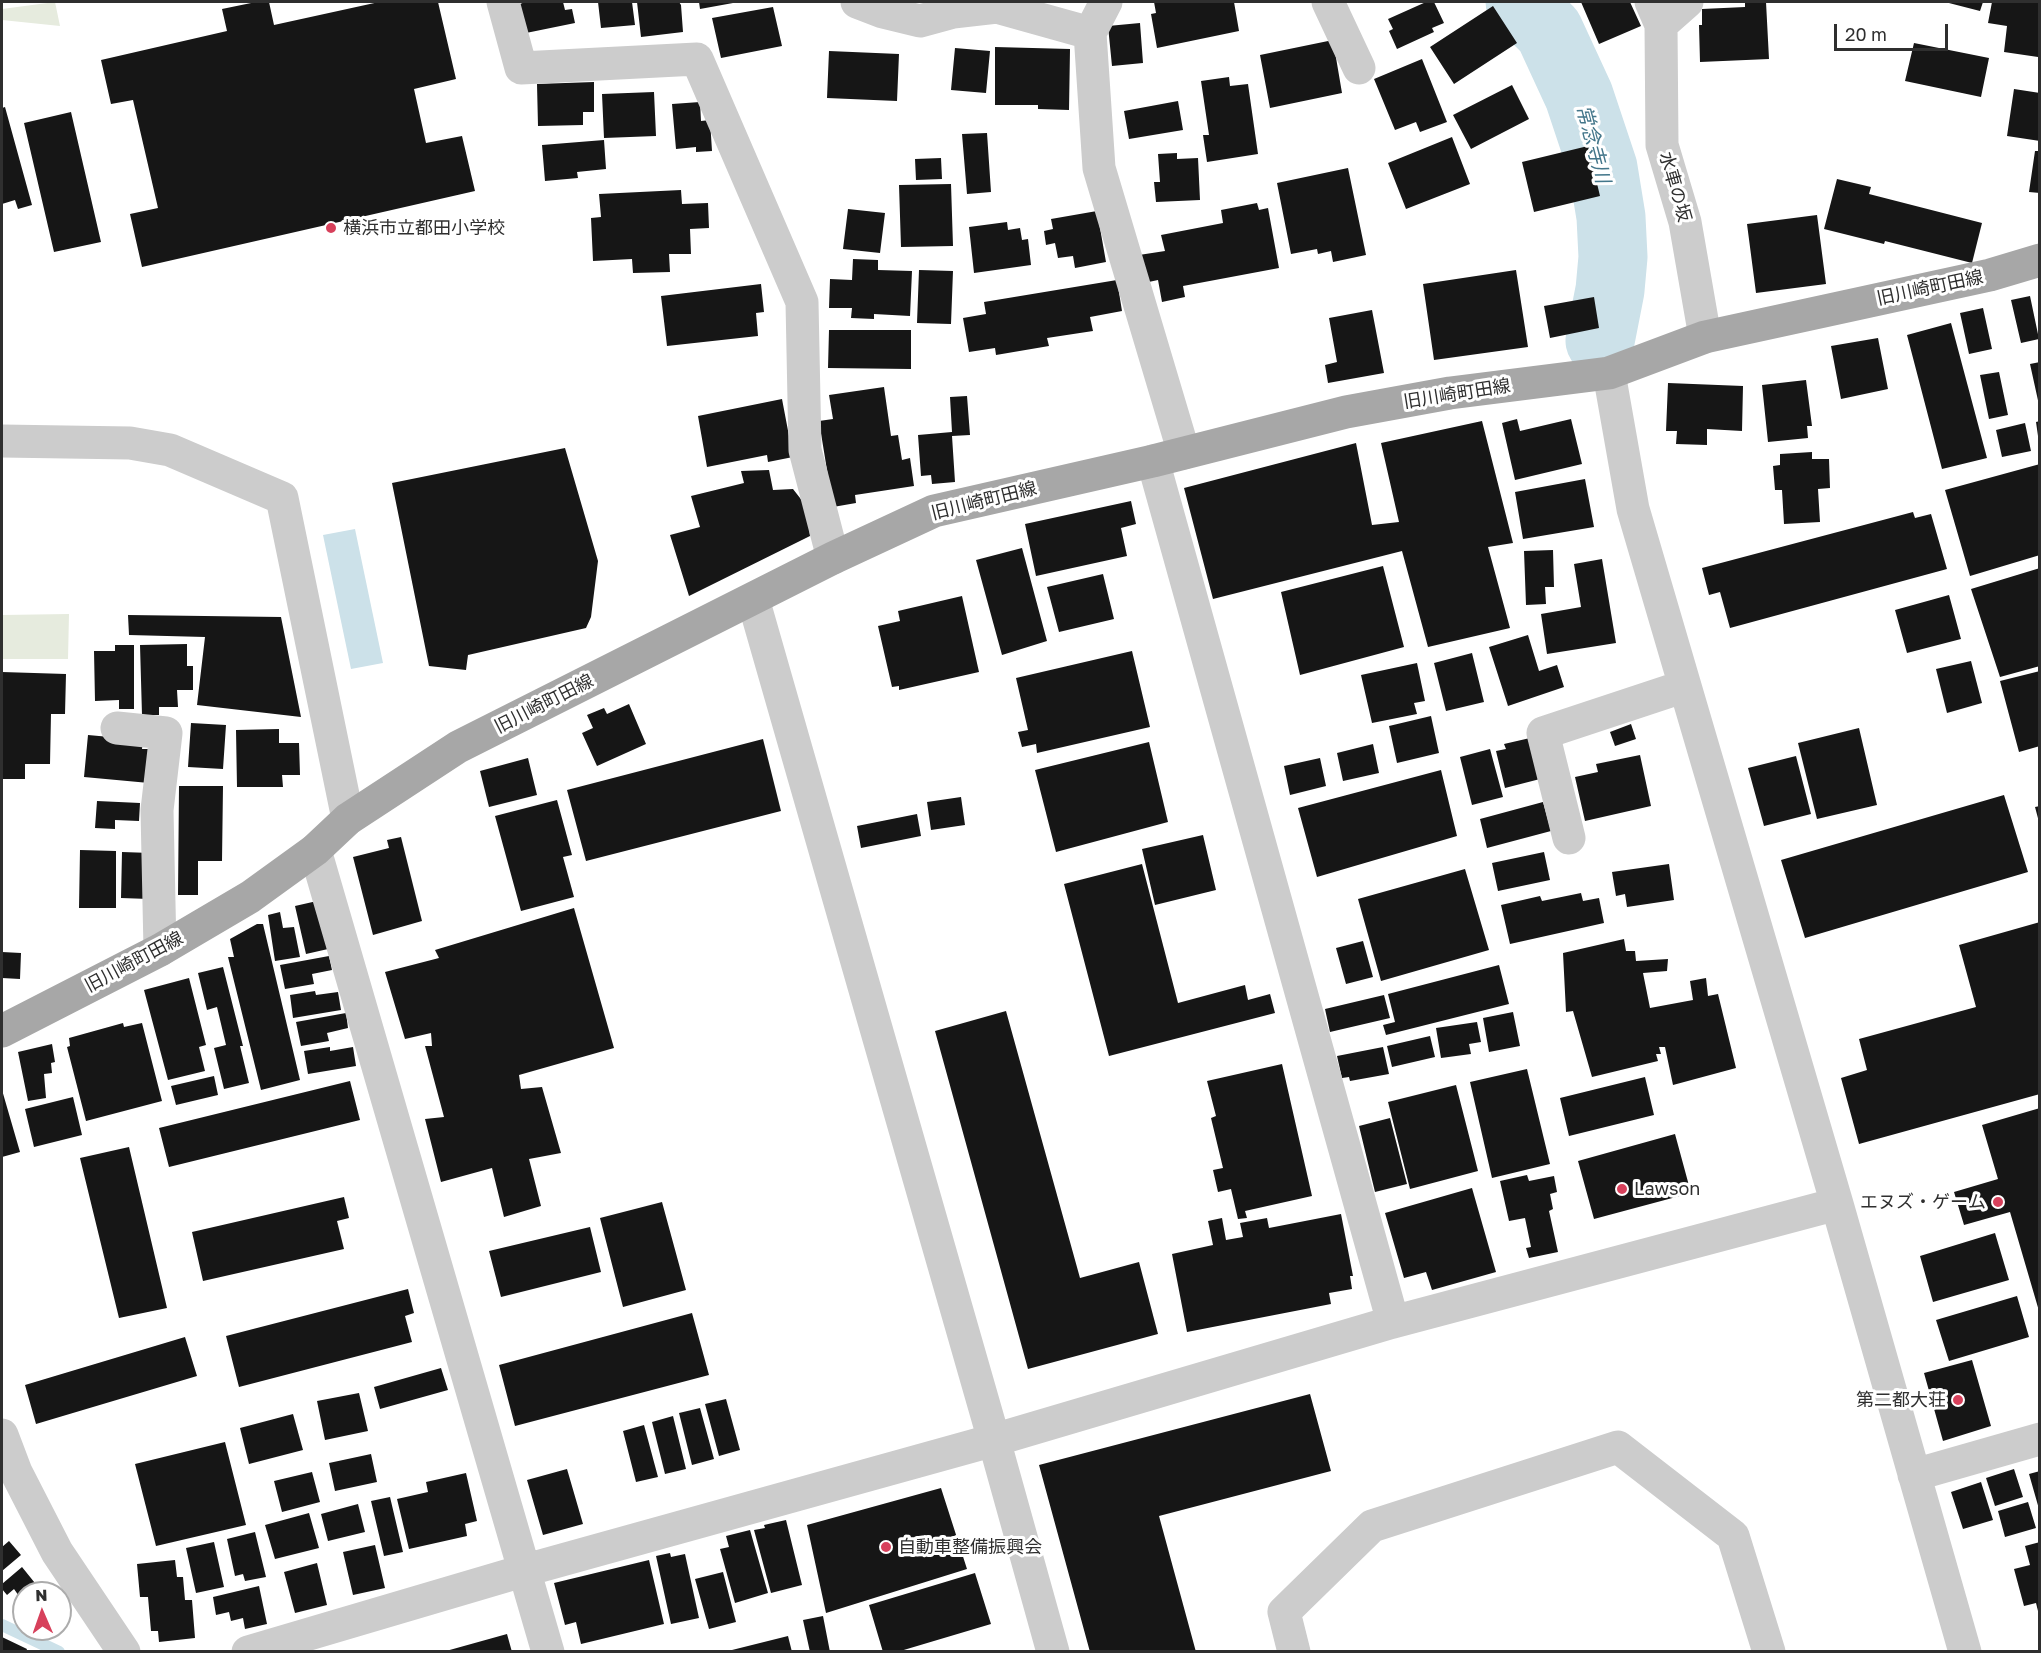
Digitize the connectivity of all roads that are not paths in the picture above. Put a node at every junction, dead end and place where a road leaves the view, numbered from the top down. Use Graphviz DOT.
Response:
graph roads {
  1 [pos="503,2"];
  2 [pos="857,2"];
  3 [pos="1106,2"];
  4 [pos="1328,2"];
  5 [pos="1687,2"];
  6 [pos="1656,13"];
  7 [pos="1090,33"];
  8 [pos="1359,68"];
  9 [pos="2040,261"];
  10 [pos="1705,337"];
  11 [pos="1609,373"];
  12 [pos="2,441"];
  13 [pos="1168,457"];
  14 [pos="834,558"];
  15 [pos="753,599"];
  16 [pos="1685,686"];
  17 [pos="117,728"];
  18 [pos="348,819"];
  19 [pos="1569,838"];
  20 [pos="315,850"];
  21 [pos="160,950"];
  22 [pos="2,1030"];
  23 [pos="1837,1204"];
  24 [pos="1393,1322"];
  25 [pos="2,1435"];
  26 [pos="2040,1439"];
  27 [pos="994,1440"];
  28 [pos="1914,1475"];
  29 [pos="526,1570"];
  30 [pos="124,1652"];
  31 [pos="248,1652"];
  32 [pos="548,1652"];
  33 [pos="1053,1652"];
  34 [pos="1294,1652"];
  35 [pos="1769,1652"];
  36 [pos="1965,1652"];
  1 -- 14 [label="street"];
  2 -- 7 [label="street"];
  3 -- 7 [label="street"];
  4 -- 8 [label="street"];
  5 -- 6 [label="street"];
  6 -- 10 [label="street, 水車の坂"];
  7 -- 13 [label="street"];
  9 -- 10 [label="main road, 旧川崎町田線"];
  10 -- 11 [label="main road, 旧川崎町田線"];
  11 -- 13 [label="main road, 旧川崎町田線"];
  11 -- 16 [label="street"];
  12 -- 18 [label="street"];
  13 -- 14 [label="main road, 旧川崎町田線"];
  13 -- 24 [label="street"];
  14 -- 15 [label="main road, 旧川崎町田線"];
  15 -- 18 [label="main road, 旧川崎町田線"];
  15 -- 27 [label="street"];
  16 -- 19 [label="street"];
  16 -- 23 [label="street"];
  17 -- 21 [label="street"];
  18 -- 20 [label="main road, 旧川崎町田線"];
  20 -- 21 [label="main road, 旧川崎町田線"];
  20 -- 29 [label="street"];
  21 -- 22 [label="main road, 旧川崎町田線"];
  23 -- 24 [label="street"];
  23 -- 28 [label="street"];
  24 -- 27 [label="street"];
  25 -- 30 [label="street"];
  26 -- 28 [label="street"];
  27 -- 29 [label="street"];
  27 -- 33 [label="street"];
  28 -- 36 [label="street"];
  29 -- 31 [label="street"];
  29 -- 32 [label="street"];
  34 -- 35 [label="street"];
}
